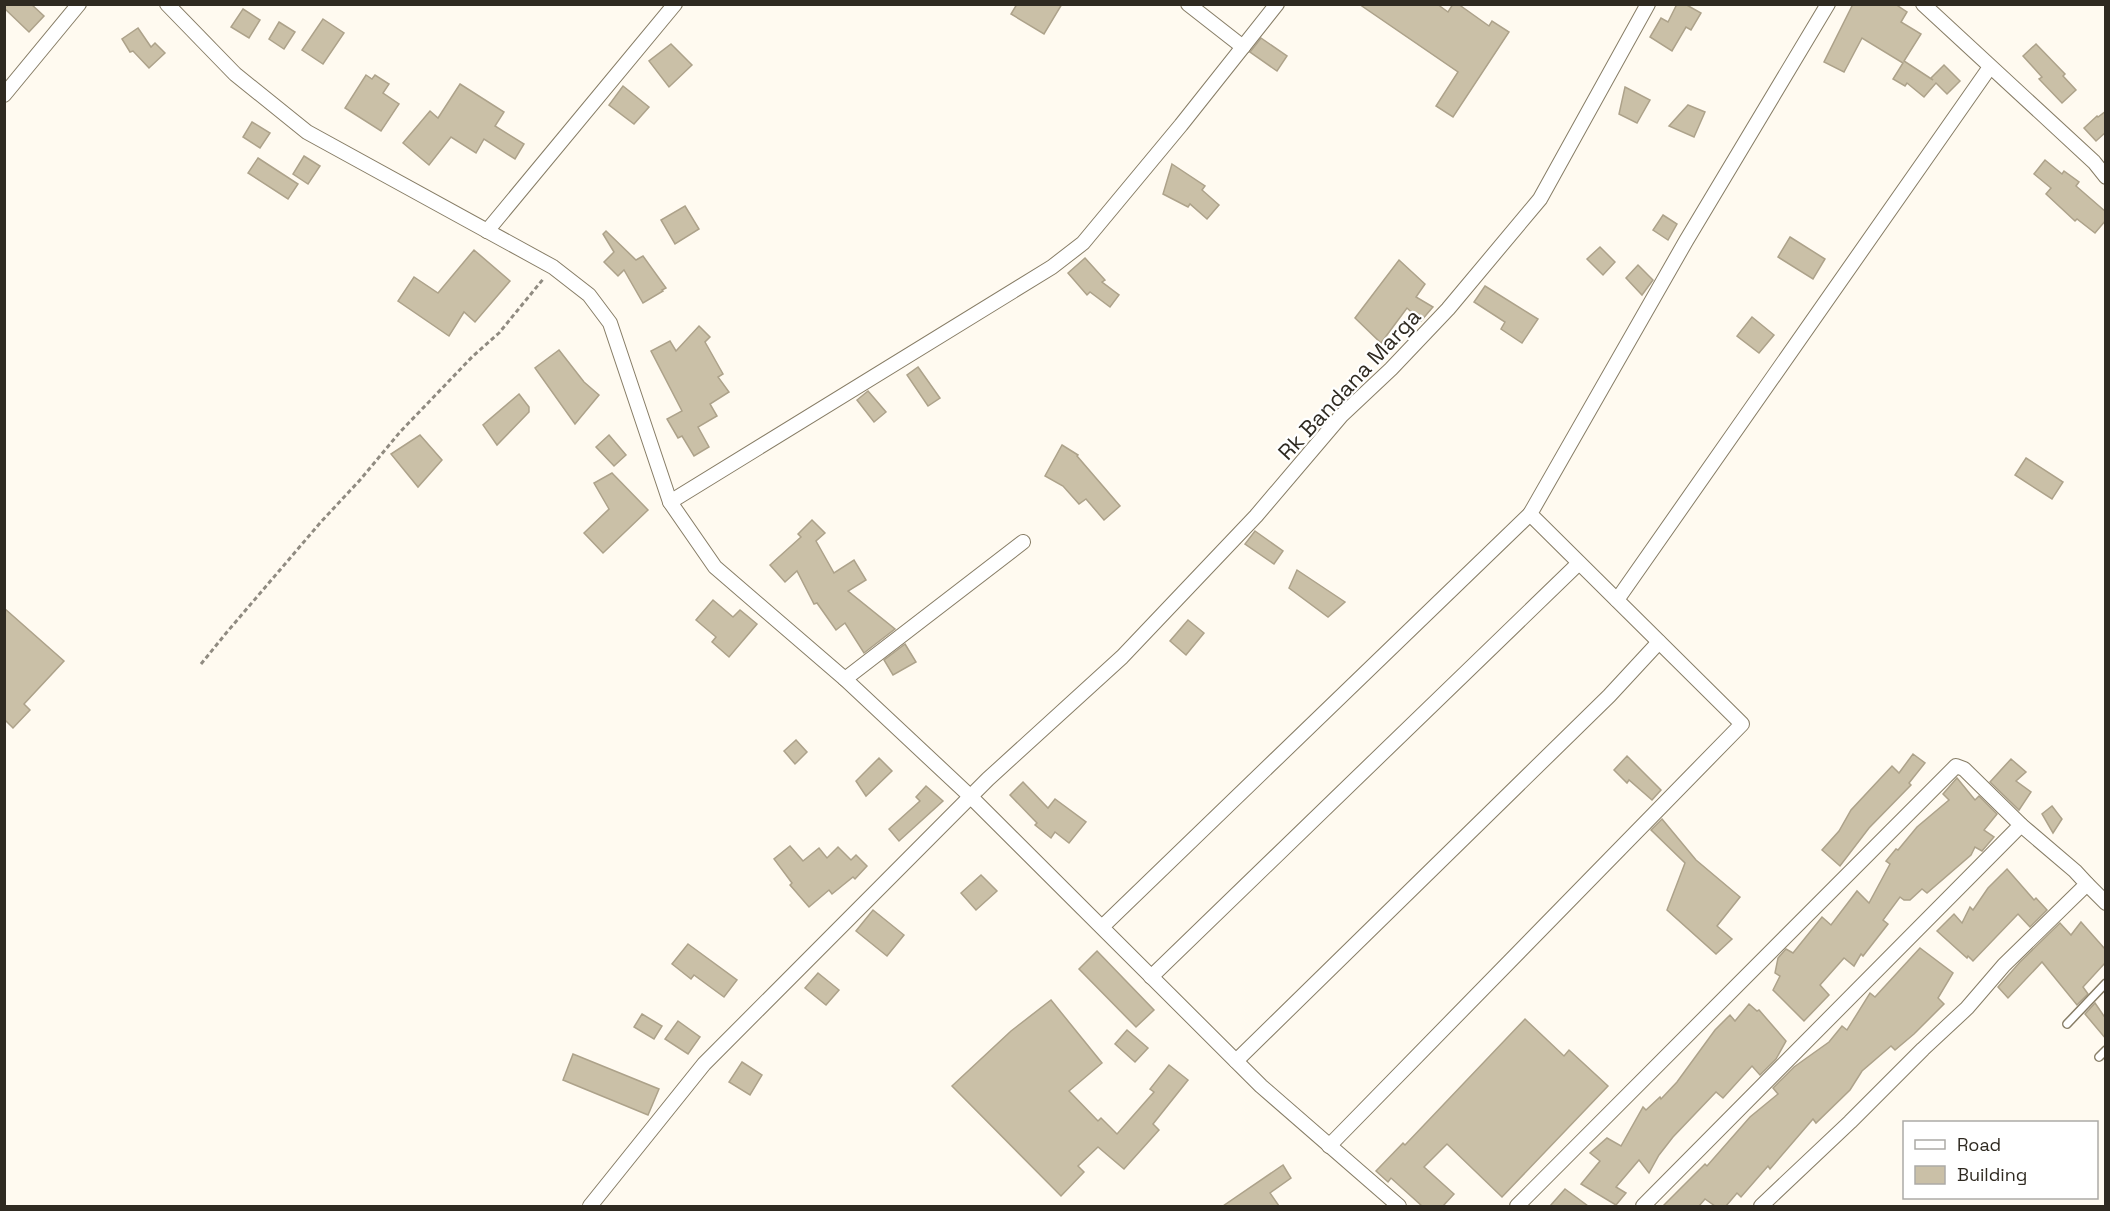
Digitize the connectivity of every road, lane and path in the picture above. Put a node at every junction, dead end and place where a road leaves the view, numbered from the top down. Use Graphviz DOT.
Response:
graph roads {
  1 [pos="79,4"];
  2 [pos="166,4"];
  3 [pos="675,4"];
  4 [pos="1188,4"];
  5 [pos="1277,4"];
  6 [pos="1648,4"];
  7 [pos="1828,4"];
  8 [pos="1923,4"];
  9 [pos="1243,47"];
  10 [pos="1990,67"];
  11 [pos="4,95"];
  12 [pos="2106,177"];
  13 [pos="487,231"];
  14 [pos="553,267"];
  15 [pos="670,502"];
  16 [pos="1530,514"];
  17 [pos="1023,542"];
  18 [pos="1579,562"];
  19 [pos="1617,600"];
  20 [pos="1659,642"];
  21 [pos="201,664"];
  22 [pos="845,679"];
  23 [pos="971,797"];
  24 [pos="2021,825"];
  25 [pos="2086,884"];
  26 [pos="2106,903"];
  27 [pos="1102,927"];
  28 [pos="1151,977"];
  29 [pos="2106,983"];
  30 [pos="2067,1024"];
  31 [pos="2106,1050"];
  32 [pos="2099,1057"];
  33 [pos="1236,1061"];
  34 [pos="1329,1146"];
  35 [pos="590,1206"];
  36 [pos="1399,1206"];
  37 [pos="1517,1206"];
  38 [pos="1643,1206"];
  39 [pos="1761,1206"];
  1 -- 11 [label="street"];
  2 -- 13 [label="street"];
  3 -- 13 [label="street"];
  4 -- 9 [label="street"];
  5 -- 9 [label="street"];
  6 -- 23 [label="street, Rk Bandana Marga"];
  7 -- 16 [label="street"];
  8 -- 10 [label="street"];
  9 -- 15 [label="street"];
  10 -- 12 [label="street"];
  10 -- 19 [label="street"];
  13 -- 14 [label="street"];
  14 -- 15 [label="street"];
  14 -- 21 [label="path"];
  15 -- 22 [label="street"];
  16 -- 18 [label="street"];
  16 -- 27 [label="street"];
  17 -- 22 [label="street"];
  18 -- 19 [label="street"];
  18 -- 28 [label="street"];
  19 -- 20 [label="street"];
  20 -- 33 [label="street"];
  20 -- 34 [label="street"];
  22 -- 23 [label="street"];
  23 -- 27 [label="street"];
  23 -- 35 [label="street, Rk Bandana Marga"];
  24 -- 25 [label="street"];
  24 -- 37 [label="street"];
  24 -- 38 [label="street"];
  25 -- 26 [label="street"];
  25 -- 39 [label="street"];
  27 -- 28 [label="street"];
  28 -- 33 [label="street"];
  29 -- 30 [label="lane"];
  31 -- 32 [label="lane"];
  33 -- 34 [label="street"];
  34 -- 36 [label="street"];
}
